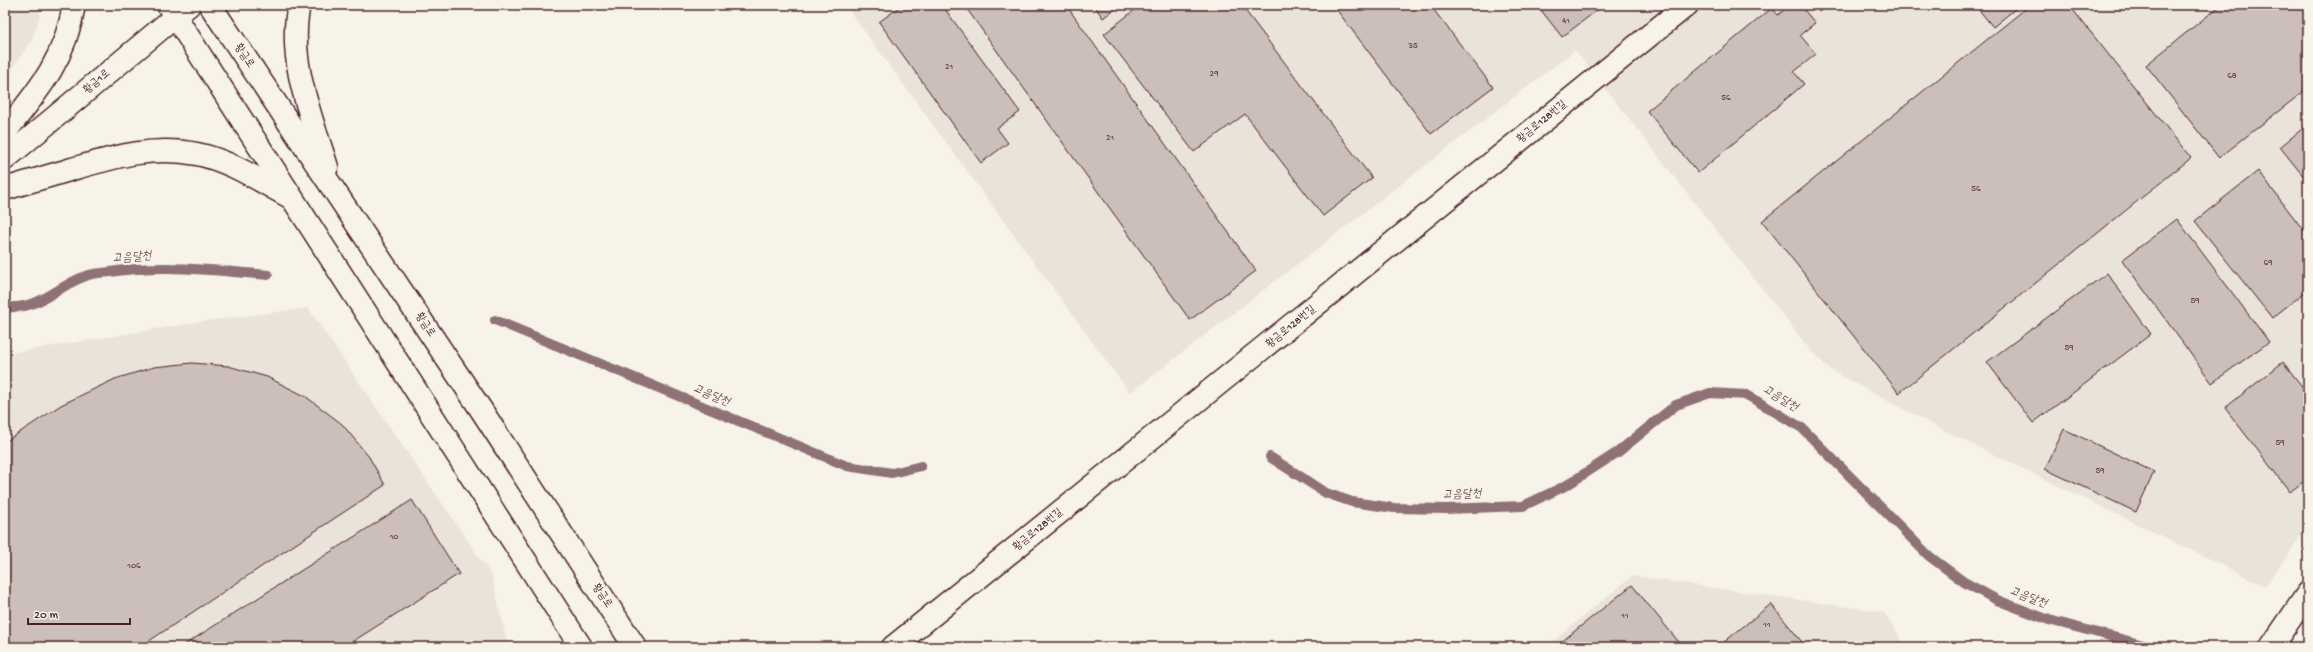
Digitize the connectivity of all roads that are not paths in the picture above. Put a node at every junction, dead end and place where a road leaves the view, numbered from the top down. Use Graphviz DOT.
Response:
graph roads {
  1 [pos="74,5"];
  2 [pos="210,5"];
  3 [pos="299,5"];
  4 [pos="1687,5"];
  5 [pos="177,9"];
  6 [pos="5,132"];
  7 [pos="5,158"];
  8 [pos="5,189"];
  9 [pos="335,191"];
  10 [pos="293,198"];
  11 [pos="2308,593"];
  12 [pos="581,647"];
  13 [pos="635,647"];
  14 [pos="893,647"];
  15 [pos="2271,647"];
  1 -- 6 [label="street"];
  2 -- 9 [label="street, 황금로"];
  3 -- 9 [label="street"];
  4 -- 14 [label="street, 황금로128번길"];
  5 -- 7 [label="street, 황금1로"];
  5 -- 10 [label="street"];
  8 -- 10 [label="street"];
  9 -- 13 [label="street, 황금로"];
  10 -- 12 [label="street"];
  11 -- 15 [label="street"];
}
